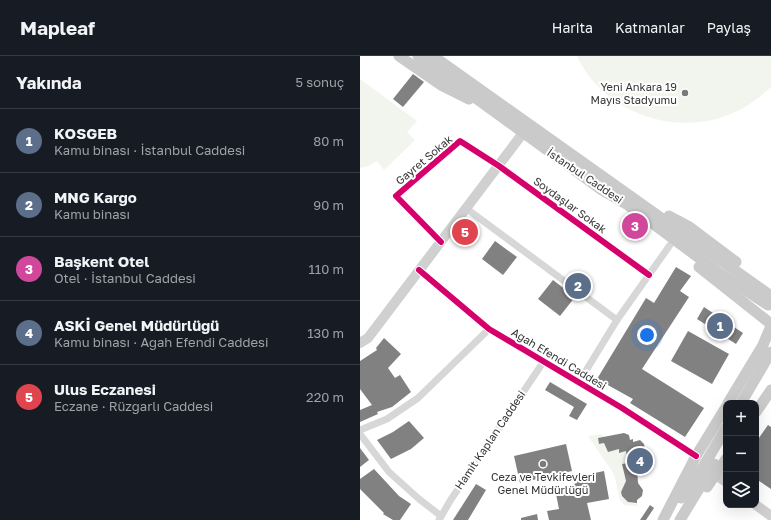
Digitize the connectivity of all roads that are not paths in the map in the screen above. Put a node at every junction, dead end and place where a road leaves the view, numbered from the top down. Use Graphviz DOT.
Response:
graph roads {
  1 [pos="399,56"];
  2 [pos="418,56"];
  3 [pos="433,56"];
  4 [pos="446,56"];
  5 [pos="503,111"];
  6 [pos="523,133"];
  7 [pos="499,166"];
  8 [pos="630,201"];
  9 [pos="467,209"];
  10 [pos="441,242"];
  11 [pos="670,245"];
  12 [pos="419,270"];
  13 [pos="649,275"];
  14 [pos="771,288"];
  15 [pos="769,301"];
  16 [pos="617,320"];
  17 [pos="771,325"];
  18 [pos="489,329"];
  19 [pos="360,343"];
  20 [pos="771,352"];
  21 [pos="544,361"];
  22 [pos="771,366"];
  23 [pos="579,382"];
  24 [pos="771,390"];
  25 [pos="730,400"];
  26 [pos="743,400"];
  27 [pos="751,400"];
  28 [pos="759,408"];
  29 [pos="723,412"];
  30 [pos="360,430"];
  31 [pos="360,434"];
  32 [pos="723,436"];
  33 [pos="723,447"];
  34 [pos="696,456"];
  35 [pos="723,461"];
  36 [pos="710,471"];
  37 [pos="723,480"];
  38 [pos="759,507"];
  39 [pos="771,516"];
  40 [pos="440,518"];
  41 [pos="664,520"];
  42 [pos="682,520"];
  1 -- 5 [label="main road, İstanbul Caddesi"];
  2 -- 5 [label="main road, İstanbul Caddesi"];
  3 -- 5 [label="main road, İstanbul Caddesi"];
  4 -- 5 [label="main road, İstanbul Caddesi"];
  5 -- 6 [label="main road, İstanbul Caddesi"];
  5 -- 8 [label="main road, İstanbul Caddesi"];
  6 -- 7 [label="street"];
  6 -- 8 [label="main road, İstanbul Caddesi"];
  7 -- 9 [label="street"];
  7 -- 10 [label="street, Gayret Sokak"];
  7 -- 13 [label="street, Soydaşlar Sokak"];
  8 -- 11 [label="main road"];
  8 -- 14 [label="main road"];
  8 -- 15 [label="main road, İstanbul Caddesi"];
  9 -- 10 [label="street"];
  9 -- 16 [label="street"];
  10 -- 12 [label="street"];
  11 -- 13 [label="street"];
  11 -- 17 [label="main road"];
  12 -- 18 [label="street, Agah Efendi Caddesi"];
  12 -- 19 [label="street"];
  13 -- 16 [label="street"];
  16 -- 23 [label="street"];
  17 -- 25 [label="main road"];
  18 -- 21 [label="street, Agah Efendi Caddesi"];
  18 -- 30 [label="street"];
  20 -- 26 [label="main road"];
  21 -- 23 [label="street, Agah Efendi Caddesi"];
  21 -- 40 [label="street, Hamit Kaplan Caddesi"];
  22 -- 27 [label="main road"];
  23 -- 34 [label="street, Agah Efendi Caddesi"];
  24 -- 28 [label="main road"];
  29 -- 34 [label="main road"];
  31 -- 40 [label="street"];
  32 -- 36 [label="main road"];
  33 -- 36 [label="main road"];
  34 -- 41 [label="main road"];
  35 -- 36 [label="main road"];
  36 -- 37 [label="street"];
  36 -- 41 [label="main road"];
  36 -- 42 [label="main road"];
  38 -- 39 [label="street"];
}
